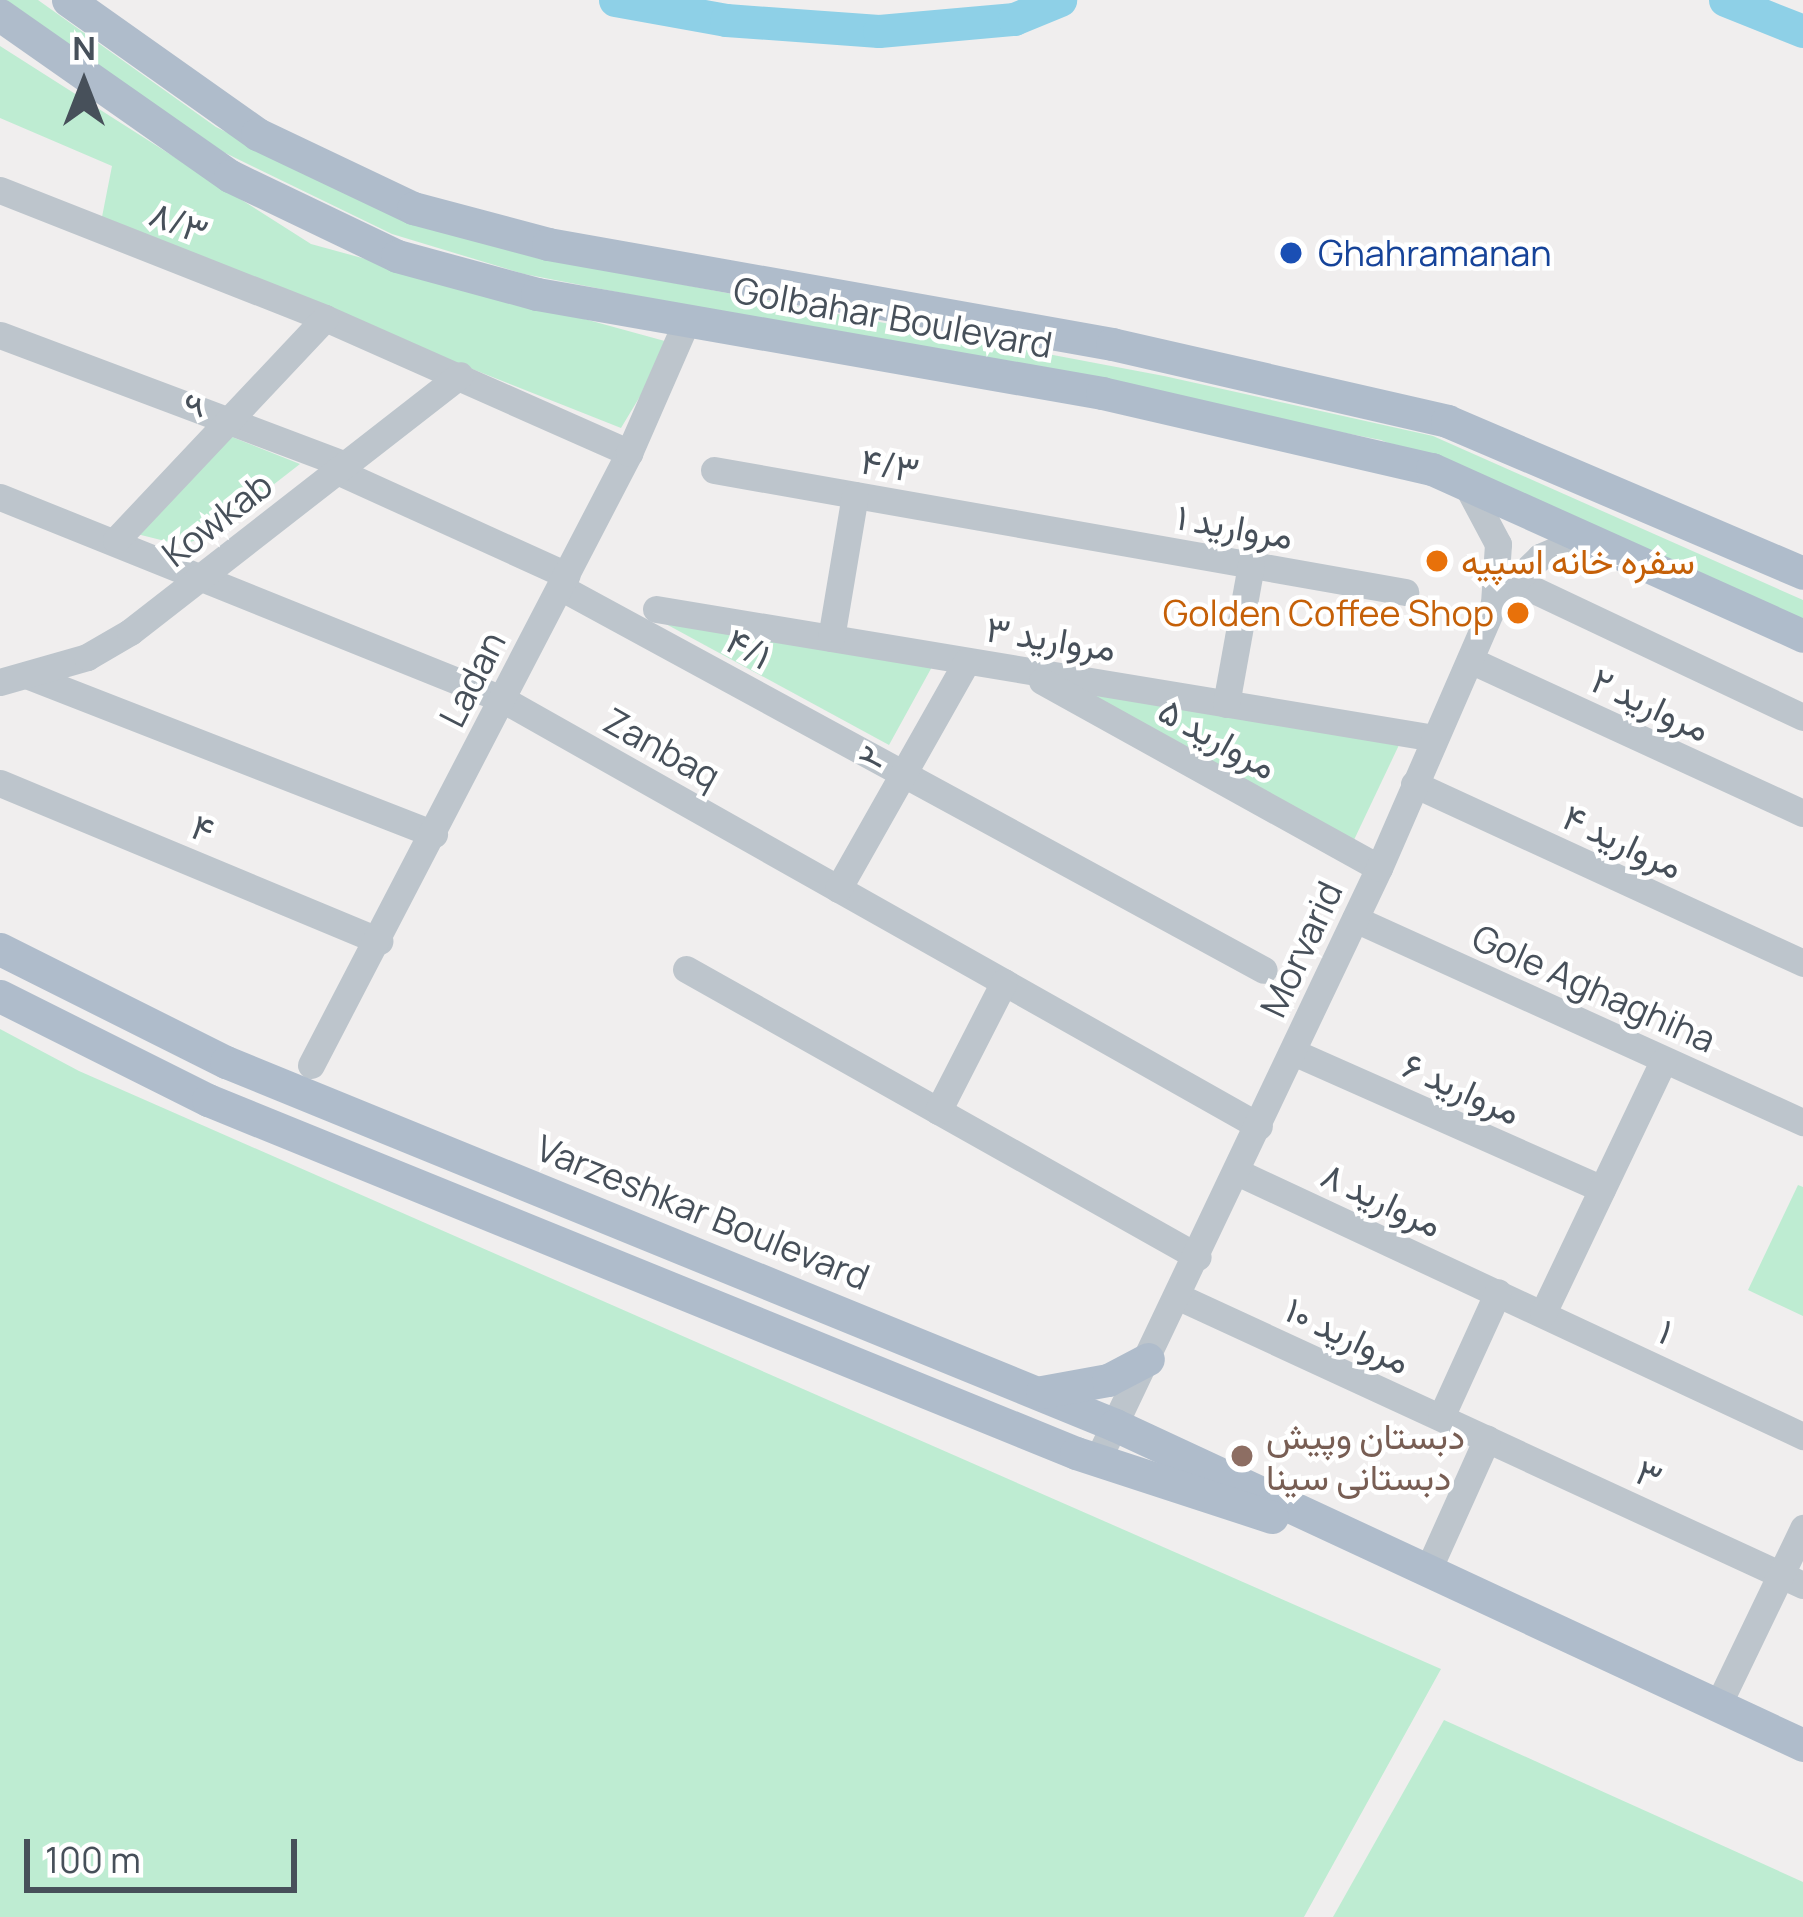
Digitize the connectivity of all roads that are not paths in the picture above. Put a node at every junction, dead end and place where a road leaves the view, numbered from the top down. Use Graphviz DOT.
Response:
graph roads {
  1 [pos="68,0"];
  2 [pos="0,15"];
  3 [pos="2,196"];
  4 [pos="325,318"];
  5 [pos="687,320"];
  6 [pos="0,335"];
  7 [pos="460,375"];
  8 [pos="226,423"];
  9 [pos="628,453"];
  10 [pos="341,468"];
  11 [pos="714,470"];
  12 [pos="1465,482"];
  13 [pos="855,495"];
  14 [pos="0,496"];
  15 [pos="1053,530"];
  16 [pos="1586,537"];
  17 [pos="116,540"];
  18 [pos="1251,565"];
  19 [pos="1803,573"];
  20 [pos="205,574"];
  21 [pos="563,581"];
  22 [pos="1515,581"];
  23 [pos="1405,592"];
  24 [pos="1494,603"];
  25 [pos="656,609"];
  26 [pos="1803,636"];
  27 [pos="831,638"];
  28 [pos="1469,660"];
  29 [pos="967,661"];
  30 [pos="0,665"];
  31 [pos="1022,670"];
  32 [pos="32,677"];
  33 [pos="0,682"];
  34 [pos="502,699"];
  35 [pos="1226,704"];
  36 [pos="1803,717"];
  37 [pos="1434,738"];
  38 [pos="903,774"];
  39 [pos="0,783"];
  40 [pos="1414,784"];
  41 [pos="1803,812"];
  42 [pos="434,834"];
  43 [pos="1379,868"];
  44 [pos="838,889"];
  45 [pos="1355,920"];
  46 [pos="379,940"];
  47 [pos="0,949"];
  48 [pos="1803,963"];
  49 [pos="686,969"];
  50 [pos="1264,970"];
  51 [pos="1004,982"];
  52 [pos="0,996"];
  53 [pos="1293,1052"];
  54 [pos="1664,1060"];
  55 [pos="311,1065"];
  56 [pos="938,1111"];
  57 [pos="1803,1122"];
  58 [pos="1258,1126"];
  59 [pos="1237,1172"];
  60 [pos="1602,1189"];
  61 [pos="1198,1257"];
  62 [pos="1498,1292"];
  63 [pos="1179,1297"];
  64 [pos="1543,1312"];
  65 [pos="1148,1359"];
  66 [pos="1039,1392"];
  67 [pos="1441,1417"];
  68 [pos="1115,1425"];
  69 [pos="1803,1436"];
  70 [pos="1487,1438"];
  71 [pos="1097,1461"];
  72 [pos="1803,1528"];
  73 [pos="1378,1547"];
  74 [pos="1428,1570"];
  75 [pos="1792,1580"];
  76 [pos="1718,1707"];
  77 [pos="1803,1745"];
  1 -- 19 [label="main road, Golbahar Boulevard"];
  2 -- 5 [label="main road, Golbahar Boulevard"];
  3 -- 4 [label="street, ۸/۳"];
  4 -- 7 [label="street"];
  4 -- 8 [label="street, ۶"];
  5 -- 9 [label="street, Ladan"];
  5 -- 12 [label="main road, Golbahar Boulevard"];
  6 -- 8 [label="street"];
  7 -- 9 [label="street"];
  7 -- 10 [label="street, Kowkab"];
  8 -- 10 [label="street"];
  8 -- 17 [label="street, ۶"];
  9 -- 21 [label="street, Ladan"];
  10 -- 20 [label="street, Kowkab"];
  10 -- 21 [label="street"];
  11 -- 13 [label="street, ۴/۳"];
  12 -- 16 [label="main road, Golbahar Boulevard"];
  12 -- 24 [label="street"];
  13 -- 15 [label="street, ۴/۳"];
  13 -- 27 [label="street"];
  14 -- 17 [label="street, Zanbaq"];
  15 -- 18 [label="street, مروارید ۱"];
  16 -- 22 [label="street, Morvarid"];
  16 -- 26 [label="main road, Golbahar Boulevard"];
  17 -- 20 [label="street, Zanbaq"];
  18 -- 23 [label="street, مروارید ۱"];
  18 -- 35 [label="street"];
  20 -- 32 [label="street, Kowkab"];
  20 -- 34 [label="street, Zanbaq"];
  21 -- 34 [label="street, Ladan"];
  21 -- 38 [label="street, ۴/۱"];
  22 -- 24 [label="street, Morvarid"];
  22 -- 36 [label="street"];
  24 -- 28 [label="street, Morvarid"];
  25 -- 27 [label="street, مروارید ۳"];
  27 -- 29 [label="street, مروارید ۳"];
  28 -- 37 [label="street, Morvarid"];
  28 -- 41 [label="street, مروارید ۲"];
  29 -- 31 [label="street, مروارید ۳"];
  29 -- 38 [label="street, ۲"];
  30 -- 32 [label="street"];
  31 -- 35 [label="street, مروارید ۳"];
  31 -- 43 [label="street, مروارید ۵"];
  32 -- 33 [label="street, Kowkab"];
  32 -- 42 [label="street"];
  34 -- 42 [label="street, Ladan"];
  34 -- 44 [label="street, Zanbaq"];
  35 -- 37 [label="street, مروارید ۳"];
  37 -- 40 [label="street, Morvarid"];
  38 -- 44 [label="street, ۲"];
  38 -- 50 [label="street, ۴/۱"];
  39 -- 46 [label="street, ۴"];
  40 -- 43 [label="street, Morvarid"];
  40 -- 48 [label="street, مروارید ۴"];
  42 -- 46 [label="street, Ladan"];
  43 -- 45 [label="street, Morvarid"];
  44 -- 51 [label="street, Zanbaq"];
  45 -- 53 [label="street, Morvarid"];
  45 -- 54 [label="street, Gole Aghaghiha"];
  46 -- 55 [label="street, Ladan"];
  47 -- 66 [label="main road, Varzeshkar Boulevard"];
  49 -- 56 [label="street"];
  51 -- 56 [label="street"];
  51 -- 58 [label="street, Zanbaq"];
  52 -- 71 [label="main road, Varzeshkar Boulevard"];
  53 -- 58 [label="street, Morvarid"];
  53 -- 60 [label="street, مروارید ۶"];
  54 -- 57 [label="street, Gole Aghaghiha"];
  54 -- 60 [label="street"];
  56 -- 61 [label="street"];
  58 -- 59 [label="street, Morvarid"];
  59 -- 61 [label="street, Morvarid"];
  59 -- 62 [label="street, مروارید ۸"];
  60 -- 64 [label="street"];
  61 -- 63 [label="street, Morvarid"];
  62 -- 64 [label="street, ۱"];
  62 -- 67 [label="street"];
  63 -- 65 [label="street, Morvarid"];
  63 -- 67 [label="street, مروارید ۱۰"];
  64 -- 69 [label="street, ۱"];
  65 -- 66 [label="main road"];
  65 -- 68 [label="street, Morvarid"];
  66 -- 68 [label="main road, Varzeshkar Boulevard"];
  67 -- 70 [label="street, مروارید ۱۰"];
  68 -- 71 [label="street, Morvarid"];
  68 -- 73 [label="main road, Varzeshkar Boulevard"];
  70 -- 74 [label="street"];
  70 -- 75 [label="street, ۳"];
  71 -- 73 [label="main road, Varzeshkar Boulevard"];
  72 -- 75 [label="street"];
  73 -- 74 [label="main road, Varzeshkar Boulevard"];
  74 -- 76 [label="main road, Varzeshkar Boulevard"];
  75 -- 76 [label="street"];
  76 -- 77 [label="main road, Varzeshkar Boulevard"];
}
